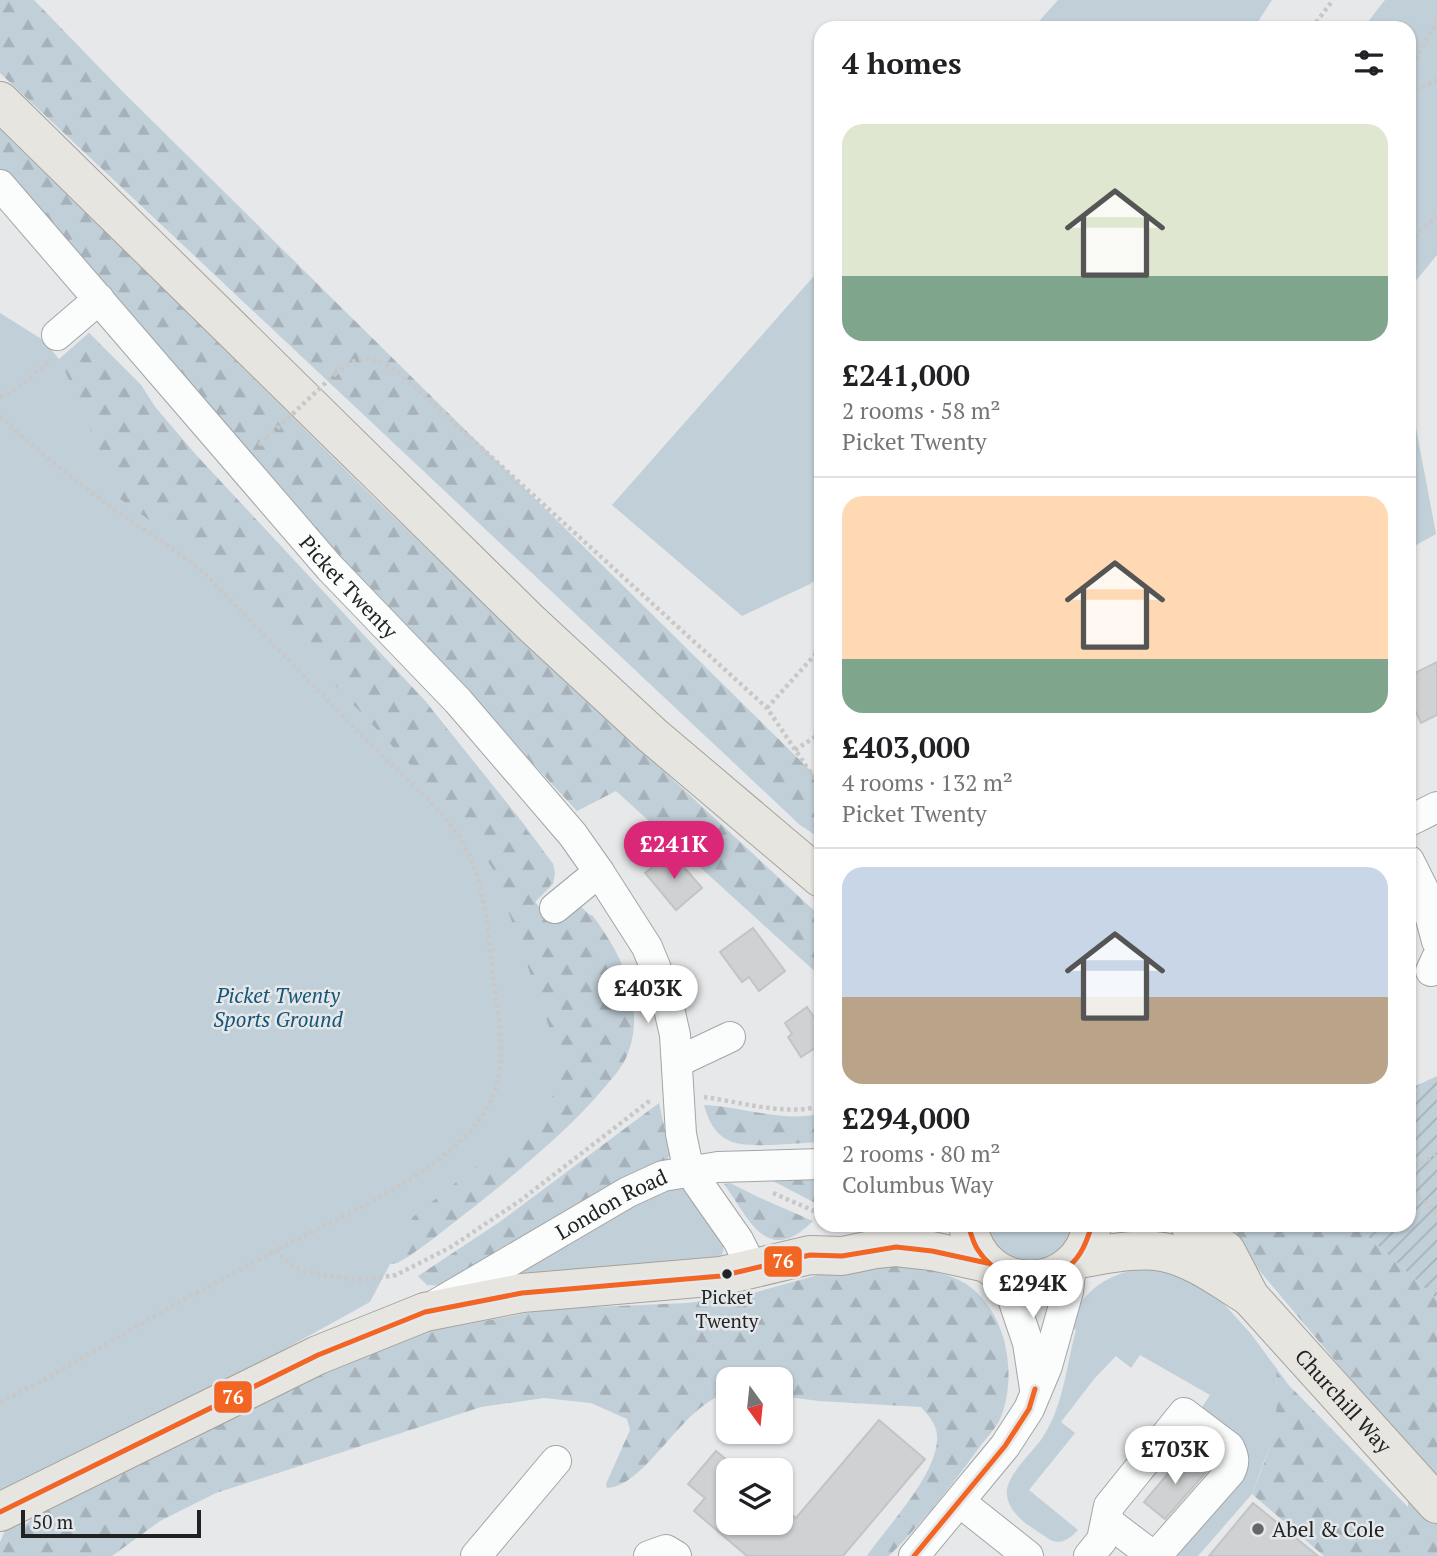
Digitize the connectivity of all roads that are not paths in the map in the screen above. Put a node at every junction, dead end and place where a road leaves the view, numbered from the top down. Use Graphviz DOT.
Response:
graph roads {
  1 [pos="0,100"];
  2 [pos="0,185"];
  3 [pos="99,299"];
  4 [pos="57,335"];
  5 [pos="1437,807"];
  6 [pos="1416,818"];
  7 [pos="599,872"];
  8 [pos="814,872"];
  9 [pos="1416,875"];
  10 [pos="555,908"];
  11 [pos="1437,941"];
  12 [pos="730,1037"];
  13 [pos="677,1062"];
  14 [pos="814,1164"];
  15 [pos="691,1170"];
  16 [pos="847,1232"];
  17 [pos="970,1232"];
  18 [pos="1200,1232"];
  19 [pos="1080,1249"];
  20 [pos="810,1255"];
  21 [pos="996,1269"];
  22 [pos="753,1270"];
  23 [pos="1250,1297"];
  24 [pos="425,1312"];
  25 [pos="1035,1389"];
  26 [pos="556,1461"];
  27 [pos="960,1502"];
  28 [pos="1437,1504"];
  29 [pos="0,1512"];
  30 [pos="1108,1522"];
  31 [pos="476,1556"];
  32 [pos="649,1556"];
  33 [pos="676,1556"];
  34 [pos="914,1556"];
  35 [pos="1028,1556"];
  36 [pos="1089,1556"];
  37 [pos="1155,1556"];
  1 -- 8 [label="main road"];
  2 -- 3 [label="street, Picket Twenty"];
  3 -- 4 [label="street"];
  3 -- 7 [label="street, Picket Twenty"];
  5 -- 6 [label="street"];
  7 -- 10 [label="street"];
  7 -- 13 [label="street, Picket Twenty"];
  9 -- 11 [label="street"];
  12 -- 13 [label="street"];
  13 -- 15 [label="street, Picket Twenty"];
  14 -- 15 [label="street, London Road"];
  15 -- 22 [label="street, Picket Twenty"];
  15 -- 24 [label="street, London Road"];
  16 -- 20 [label="main road, London Road"];
  17 -- 21 [label="main road"];
  18 -- 23 [label="main road, Churchill Way"];
  19 -- 21 [label="main road, London Road"];
  19 -- 23 [label="main road, Churchill Way"];
  19 -- 25 [label="street"];
  20 -- 21 [label="main road, London Road"];
  20 -- 22 [label="main road, London Road"];
  21 -- 25 [label="street"];
  22 -- 24 [label="main road, London Road"];
  23 -- 28 [label="main road, Churchill Way"];
  24 -- 29 [label="main road, London Road"];
  25 -- 27 [label="street"];
  26 -- 31 [label="street"];
  27 -- 34 [label="street"];
  27 -- 35 [label="street"];
  30 -- 36 [label="street"];
  30 -- 37 [label="street"];
  30 -- 37 [label="street"];
  32 -- 33 [label="street"];
}
